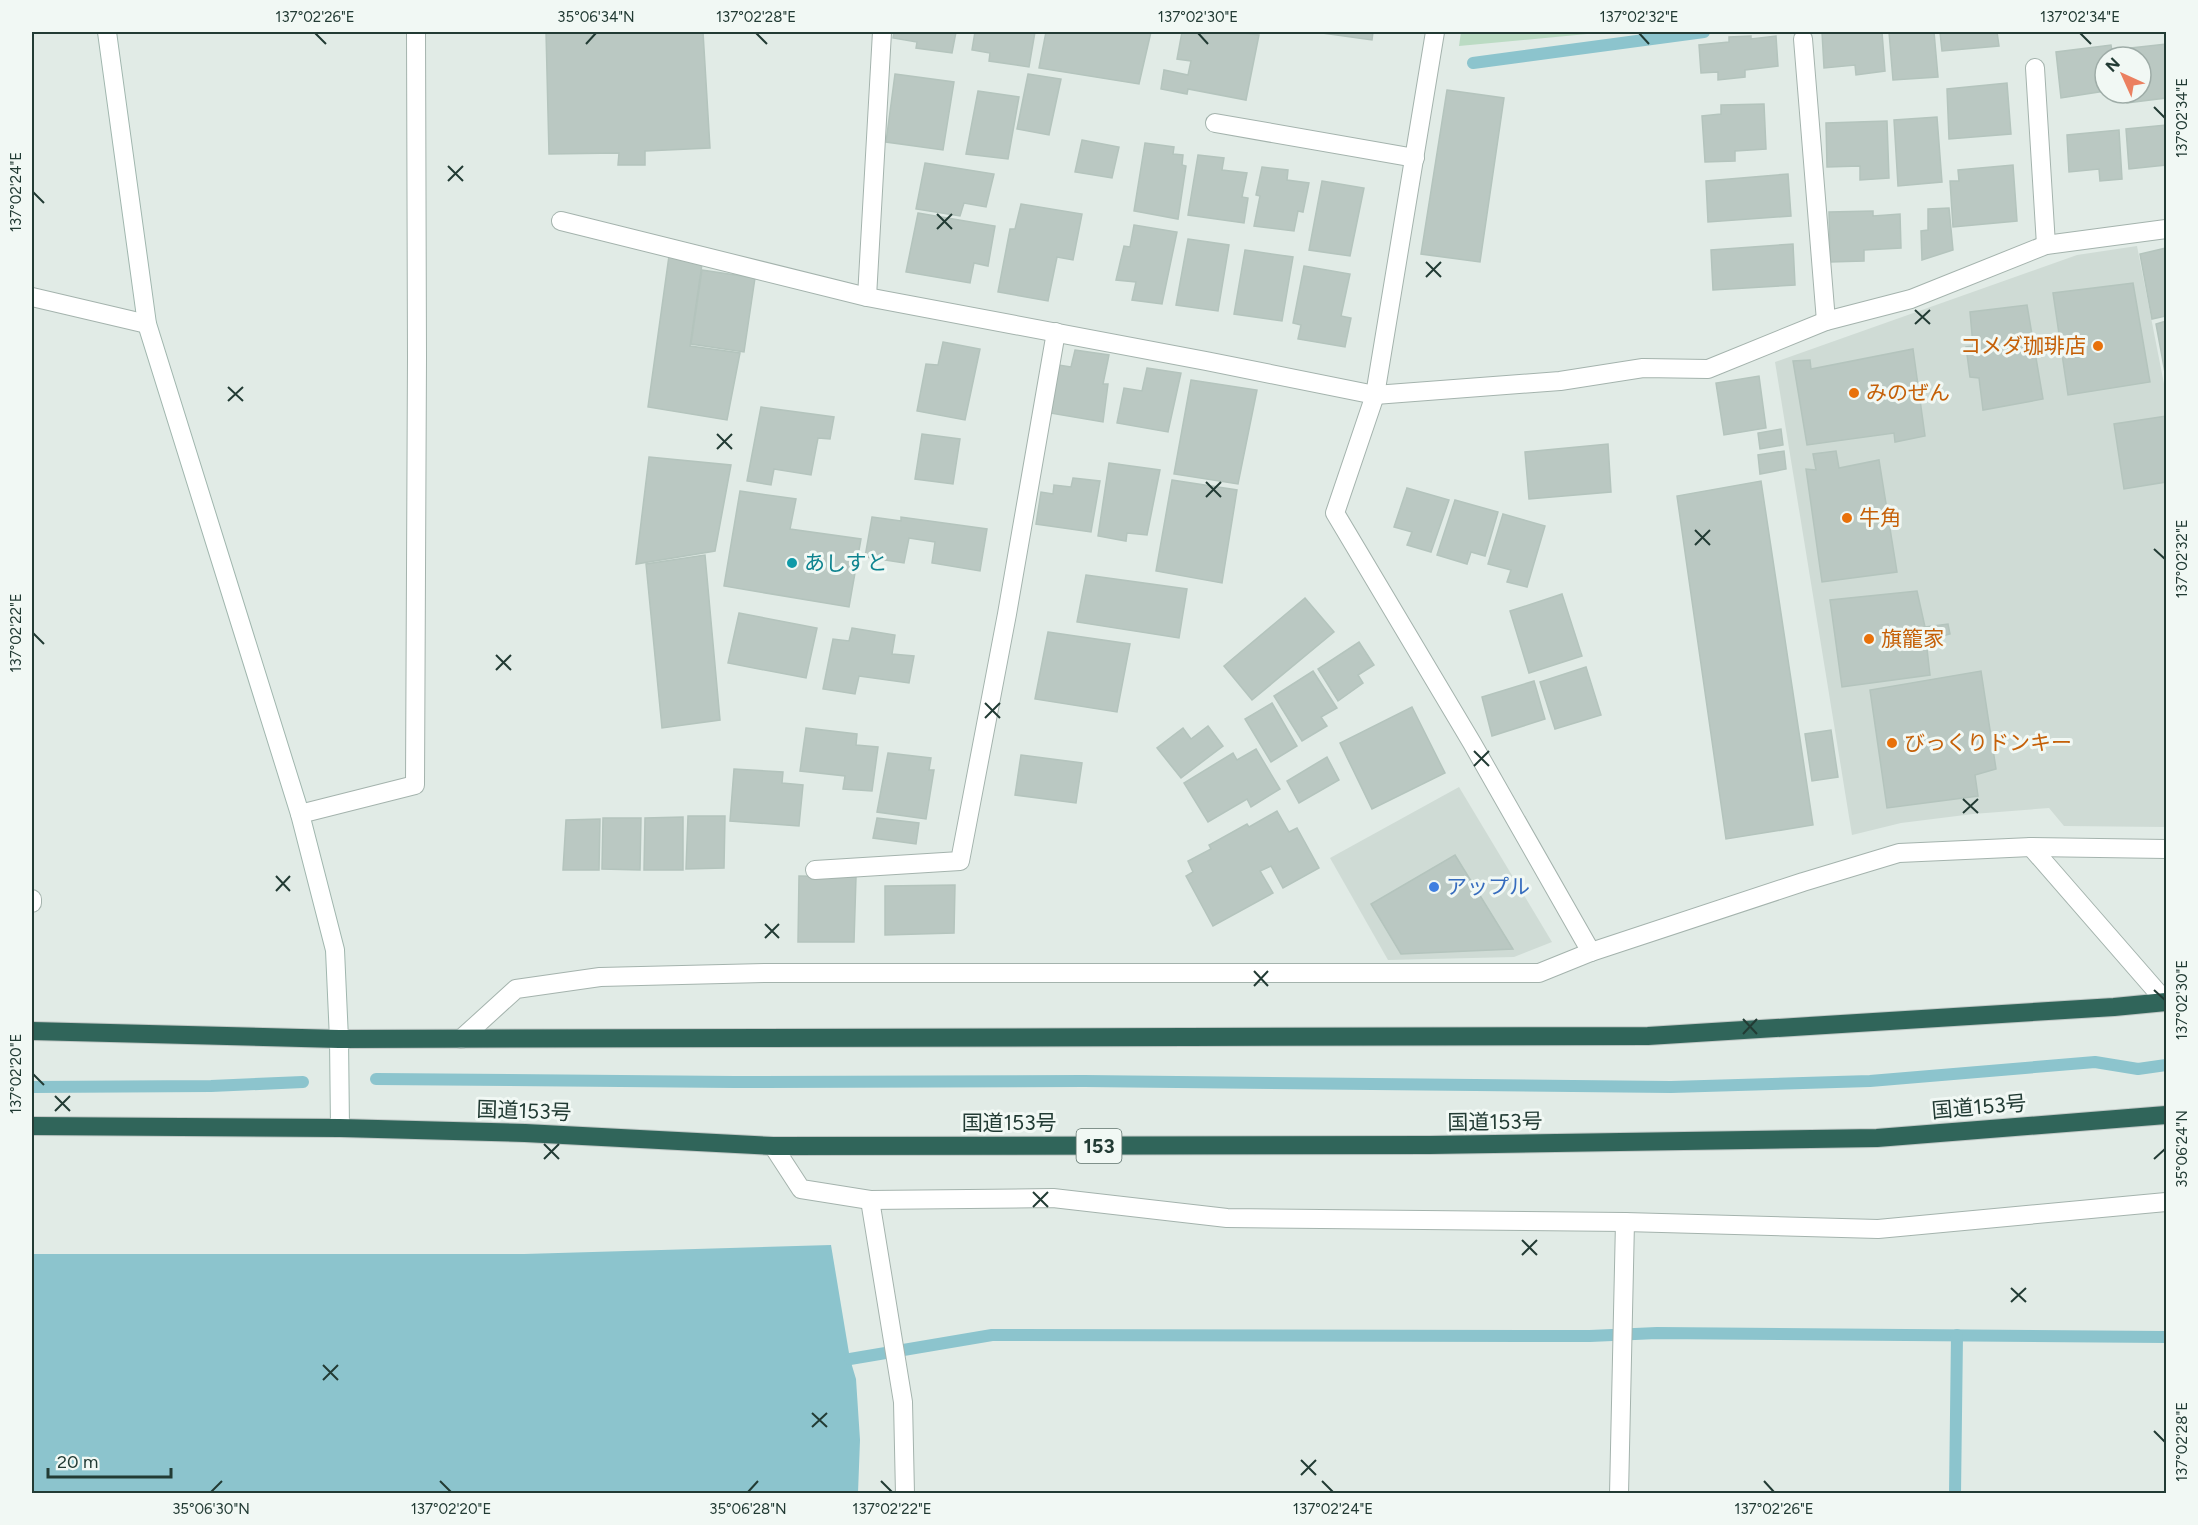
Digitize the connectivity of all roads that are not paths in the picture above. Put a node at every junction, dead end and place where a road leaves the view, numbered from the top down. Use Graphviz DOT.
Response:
graph roads {
  1 [pos="107,32"];
  2 [pos="416,32"];
  3 [pos="882,32"];
  4 [pos="1434,32"];
  5 [pos="1803,39"];
  6 [pos="2035,68"];
  7 [pos="1215,123"];
  8 [pos="1415,158"];
  9 [pos="561,221"];
  10 [pos="2166,229"];
  11 [pos="2046,245"];
  12 [pos="32,297"];
  13 [pos="867,297"];
  14 [pos="1826,321"];
  15 [pos="147,324"];
  16 [pos="1056,332"];
  17 [pos="1375,395"];
  18 [pos="300,814"];
  19 [pos="2031,847"];
  20 [pos="2166,849"];
  21 [pos="815,870"];
  22 [pos="1591,952"];
  23 [pos="2166,1002"];
  24 [pos="32,1031"];
  25 [pos="339,1039"];
  26 [pos="461,1039"];
  27 [pos="2166,1114"];
  28 [pos="32,1126"];
  29 [pos="340,1128"];
  30 [pos="773,1146"];
  31 [pos="870,1200"];
  32 [pos="2166,1202"];
  33 [pos="1625,1222"];
  34 [pos="905,1494"];
  35 [pos="1619,1494"];
  1 -- 15 [label="street"];
  2 -- 18 [label="street"];
  3 -- 13 [label="street"];
  4 -- 8 [label="street"];
  5 -- 14 [label="street"];
  6 -- 11 [label="street"];
  7 -- 8 [label="street"];
  8 -- 17 [label="street"];
  9 -- 13 [label="street"];
  10 -- 11 [label="street"];
  11 -- 14 [label="street"];
  12 -- 15 [label="street"];
  13 -- 16 [label="street"];
  14 -- 17 [label="street"];
  15 -- 18 [label="street"];
  16 -- 17 [label="street"];
  16 -- 21 [label="street"];
  17 -- 22 [label="street"];
  18 -- 25 [label="street"];
  19 -- 20 [label="street"];
  19 -- 22 [label="street"];
  19 -- 23 [label="street"];
  22 -- 26 [label="street"];
  23 -- 26 [label="highway"];
  24 -- 25 [label="highway"];
  25 -- 26 [label="highway"];
  25 -- 29 [label="street"];
  27 -- 30 [label="highway, 国道153号 / 153"];
  28 -- 29 [label="highway, 国道153号 / 153"];
  29 -- 30 [label="highway, 国道153号 / 153"];
  30 -- 31 [label="street"];
  31 -- 33 [label="street"];
  31 -- 34 [label="street"];
  32 -- 33 [label="street"];
  33 -- 35 [label="street"];
}
